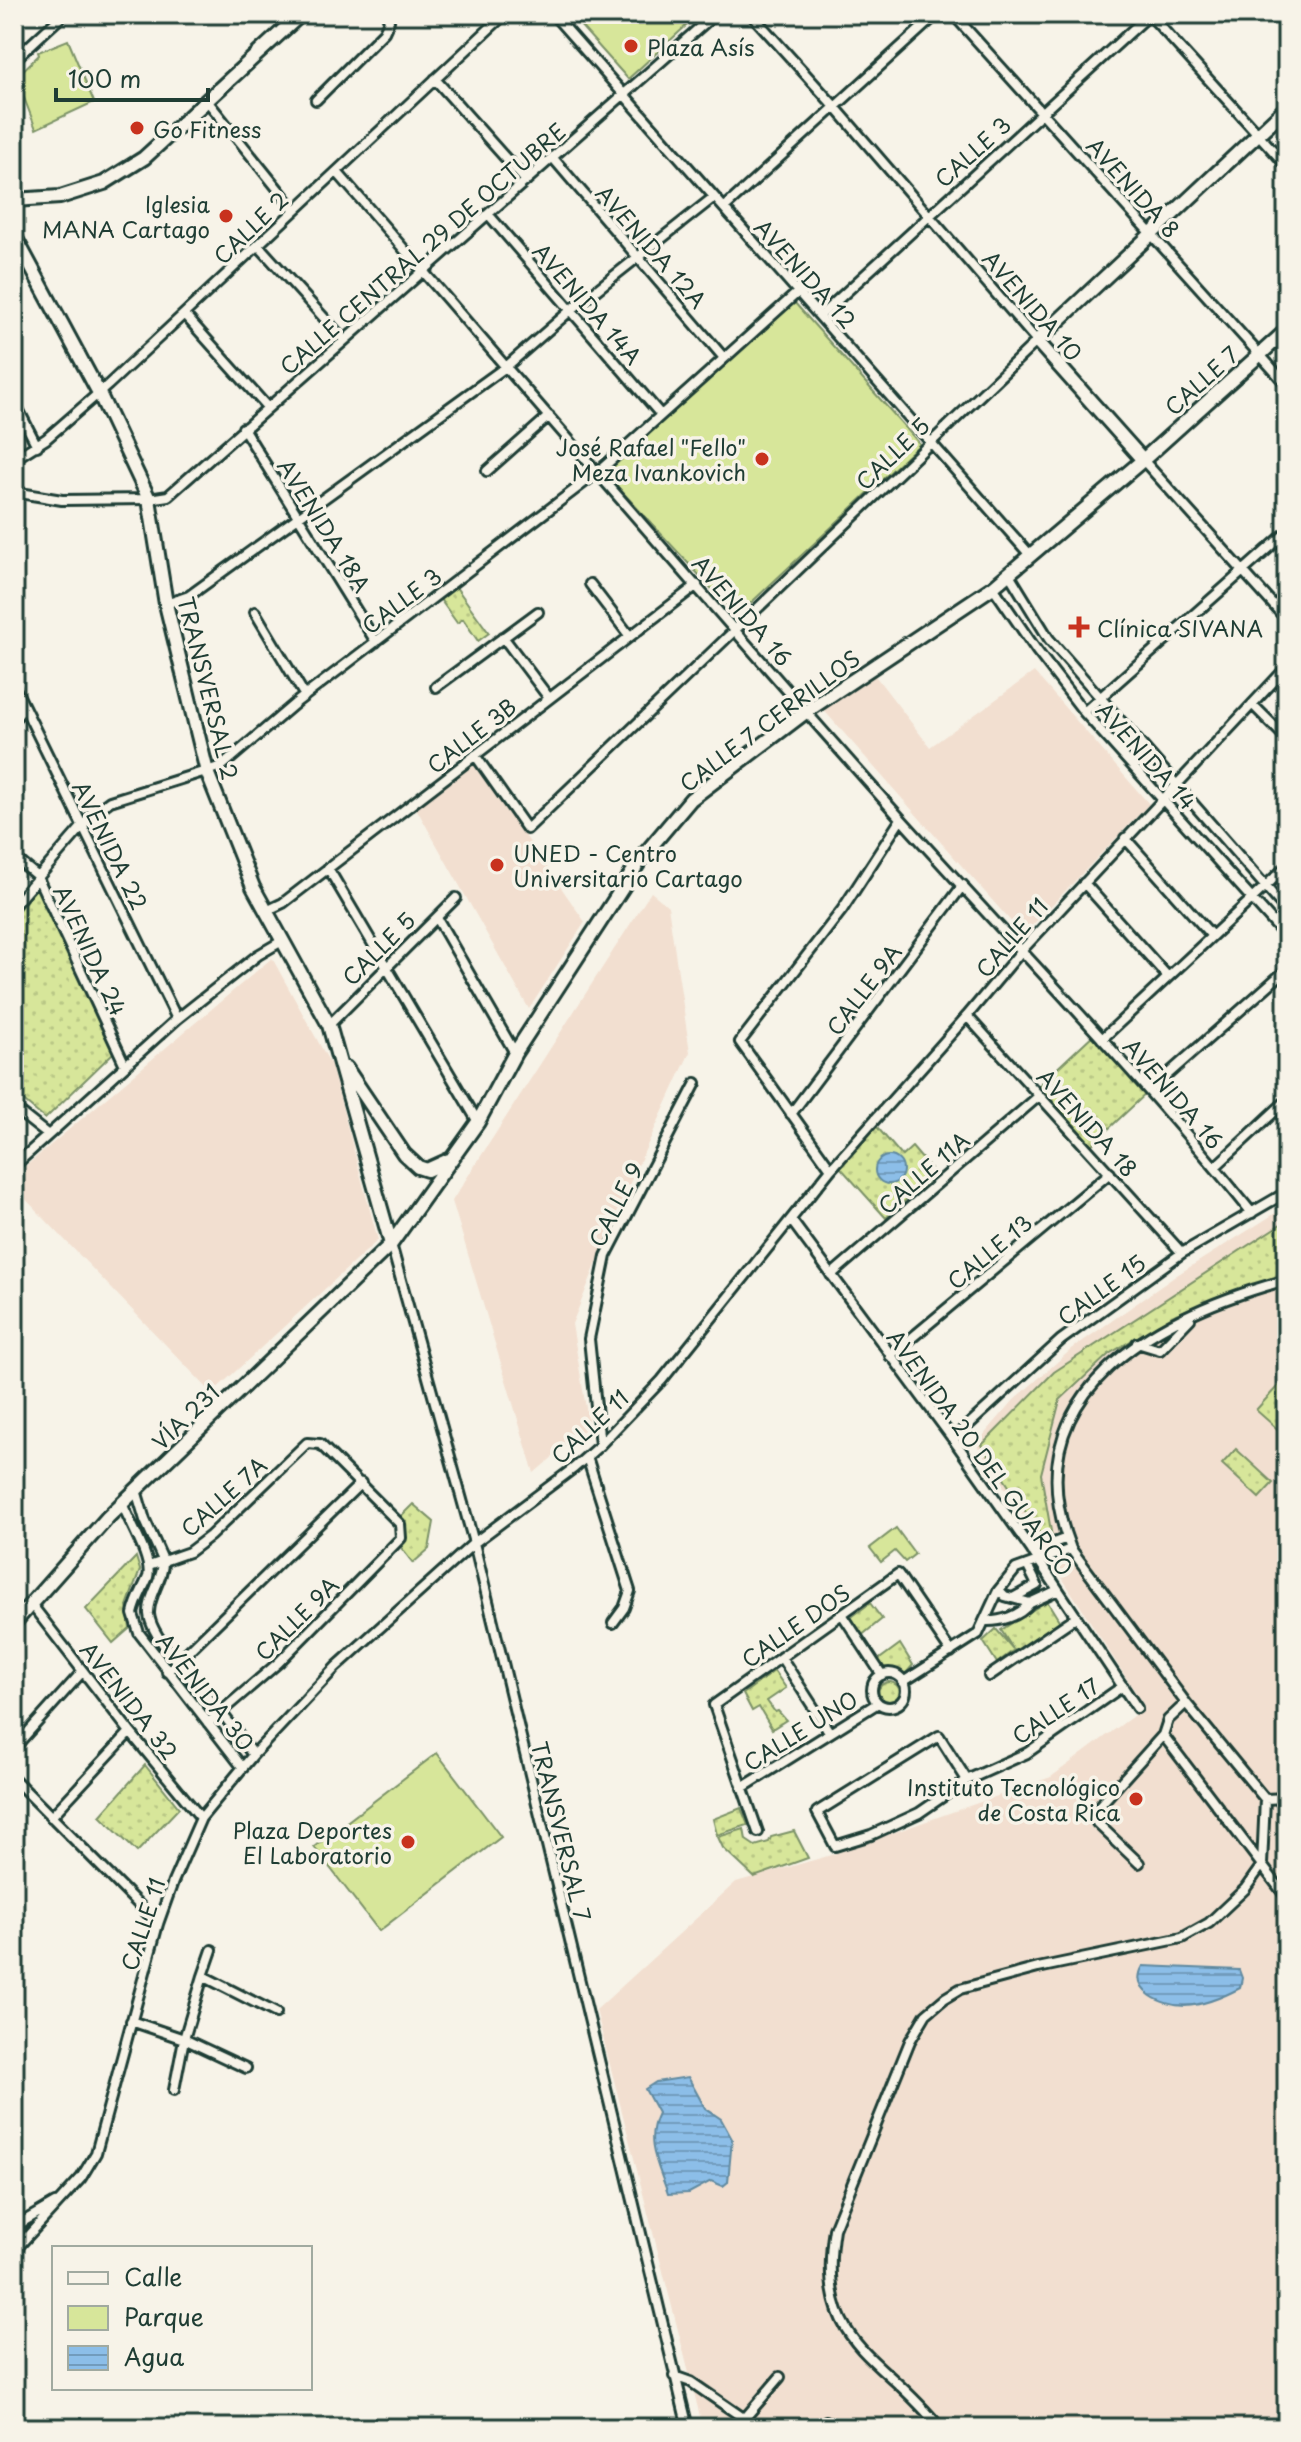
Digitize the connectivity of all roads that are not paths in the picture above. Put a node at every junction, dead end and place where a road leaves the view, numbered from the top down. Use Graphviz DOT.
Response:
graph roads {
  1 [pos="64,14"];
  2 [pos="301,14"];
  3 [pos="505,14"];
  4 [pos="553,14"];
  5 [pos="715,14"];
  6 [pos="751,14"];
  7 [pos="937,14"];
  8 [pos="953,14"];
  9 [pos="1149,14"];
  10 [pos="388,18"];
  11 [pos="14,60"];
  12 [pos="435,79"];
  13 [pos="624,95"];
  14 [pos="316,100"];
  15 [pos="208,102"];
  16 [pos="1287,107"];
  17 [pos="836,108"];
  18 [pos="1041,112"];
  19 [pos="1259,134"];
  20 [pos="553,158"];
  21 [pos="1287,166"];
  22 [pos="337,172"];
  23 [pos="526,181"];
  24 [pos="714,197"];
  25 [pos="14,200"];
  26 [pos="724,208"];
  27 [pos="294,209"];
  28 [pos="488,214"];
  29 [pos="927,215"];
  30 [pos="1150,232"];
  31 [pos="14,235"];
  32 [pos="258,245"];
  33 [pos="639,257"];
  34 [pos="423,271"];
  35 [pos="798,292"];
  36 [pos="571,310"];
  37 [pos="184,314"];
  38 [pos="820,316"];
  39 [pos="1287,330"];
  40 [pos="344,340"];
  41 [pos="1037,341"];
  42 [pos="1259,354"];
  43 [pos="724,358"];
  44 [pos="507,366"];
  45 [pos="1287,385"];
  46 [pos="99,393"];
  47 [pos="14,401"];
  48 [pos="267,407"];
  49 [pos="661,415"];
  50 [pos="549,416"];
  51 [pos="243,428"];
  52 [pos="932,442"];
  53 [pos="37,446"];
  54 [pos="14,459"];
  55 [pos="1143,460"];
  56 [pos="487,471"];
  57 [pos="598,472"];
  58 [pos="14,492"];
  59 [pos="149,499"];
  60 [pos="299,516"];
  61 [pos="1287,532"];
  62 [pos="1031,556"];
  63 [pos="1241,571"];
  64 [pos="1009,574"];
  65 [pos="590,584"];
  66 [pos="697,585"];
  67 [pos="993,587"];
  68 [pos="166,604"];
  69 [pos="255,612"];
  70 [pos="538,612"];
  71 [pos="1287,620"];
  72 [pos="737,631"];
  73 [pos="629,635"];
  74 [pos="503,637"];
  75 [pos="376,642"];
  76 [pos="1287,667"];
  77 [pos="14,686"];
  78 [pos="436,687"];
  79 [pos="305,696"];
  80 [pos="549,698"];
  81 [pos="1099,698"];
  82 [pos="1253,705"];
  83 [pos="24,708"];
  84 [pos="807,711"];
  85 [pos="1084,712"];
  86 [pos="14,719"];
  87 [pos="1287,739"];
  88 [pos="475,755"];
  89 [pos="207,772"];
  90 [pos="1176,787"];
  91 [pos="1163,801"];
  92 [pos="901,819"];
  93 [pos="81,825"];
  94 [pos="1125,838"];
  95 [pos="14,857"];
  96 [pos="1287,866"];
  97 [pos="328,868"];
  98 [pos="37,876"];
  99 [pos="1084,883"];
  100 [pos="963,885"];
  101 [pos="1265,887"];
  102 [pos="456,898"];
  103 [pos="1253,898"];
  104 [pos="14,905"];
  105 [pos="266,911"];
  106 [pos="1287,911"];
  107 [pos="437,918"];
  108 [pos="1212,936"];
  109 [pos="1287,938"];
  110 [pos="282,941"];
  111 [pos="1023,949"];
  112 [pos="387,969"];
  113 [pos="1287,969"];
  114 [pos="1168,977"];
  115 [pos="967,1016"];
  116 [pos="177,1019"];
  117 [pos="329,1025"];
  118 [pos="1102,1039"];
  119 [pos="515,1053"];
  120 [pos="340,1059"];
  121 [pos="125,1065"];
  122 [pos="696,1083"];
  123 [pos="1149,1091"];
  124 [pos="1039,1096"];
  125 [pos="1287,1100"];
  126 [pos="14,1108"];
  127 [pos="791,1114"];
  128 [pos="478,1122"];
  129 [pos="48,1135"];
  130 [pos="452,1159"];
  131 [pos="14,1166"];
  132 [pos="1215,1167"];
  133 [pos="831,1169"];
  134 [pos="1110,1173"];
  135 [pos="1287,1192"];
  136 [pos="1252,1213"];
  137 [pos="791,1220"];
  138 [pos="391,1244"];
  139 [pos="1182,1253"];
  140 [pos="831,1275"];
  141 [pos="1287,1280"];
  142 [pos="1196,1313"];
  143 [pos="1137,1342"];
  144 [pos="890,1356"];
  145 [pos="953,1439"];
  146 [pos="600,1445"];
  147 [pos="587,1457"];
  148 [pos="361,1483"];
  149 [pos="136,1490"];
  150 [pos="122,1503"];
  151 [pos="1067,1538"];
  152 [pos="474,1543"];
  153 [pos="1071,1549"];
  154 [pos="1032,1551"];
  155 [pos="163,1560"];
  156 [pos="1039,1560"];
  157 [pos="1027,1565"];
  158 [pos="149,1566"];
  159 [pos="999,1590"];
  160 [pos="1058,1590"];
  161 [pos="1013,1598"];
  162 [pos="1030,1603"];
  163 [pos="31,1604"];
  164 [pos="842,1614"];
  165 [pos="1076,1617"];
  166 [pos="984,1621"];
  167 [pos="14,1623"];
  168 [pos="613,1623"];
  169 [pos="951,1652"];
  170 [pos="781,1657"];
  171 [pos="177,1662"];
  172 [pos="83,1671"];
  173 [pos="167,1672"];
  174 [pos="882,1675"];
  175 [pos="989,1676"];
  176 [pos="903,1682"];
  177 [pos="1123,1686"];
  178 [pos="878,1703"];
  179 [pos="1186,1703"];
  180 [pos="1137,1708"];
  181 [pos="221,1712"];
  182 [pos="208,1723"];
  183 [pos="130,1732"];
  184 [pos="830,1733"];
  185 [pos="1163,1735"];
  186 [pos="14,1748"];
  187 [pos="253,1755"];
  188 [pos="243,1768"];
  189 [pos="14,1779"];
  190 [pos="967,1780"];
  191 [pos="742,1788"];
  192 [pos="1287,1798"];
  193 [pos="1265,1799"];
  194 [pos="51,1817"];
  195 [pos="201,1818"];
  196 [pos="758,1832"];
  197 [pos="1139,1863"];
  198 [pos="1262,1865"];
  199 [pos="1287,1898"];
  200 [pos="158,1924"];
  201 [pos="212,1950"];
  202 [pos="203,1976"];
  203 [pos="276,2013"];
  204 [pos="131,2021"];
  205 [pos="184,2039"];
  206 [pos="246,2068"];
  207 [pos="174,2090"];
  208 [pos="66,2196"];
  209 [pos="14,2227"];
  210 [pos="14,2251"];
  211 [pos="674,2376"];
  212 [pos="780,2377"];
  213 [pos="745,2418"];
  214 [pos="688,2428"];
  215 [pos="758,2428"];
  216 [pos="940,2428"];
  1 -- 11 [label="street"];
  2 -- 15 [label="main road"];
  3 -- 12 [label="street, CALLE 2"];
  4 -- 13 [label="street, AVENIDA 12"];
  5 -- 13 [label="street, CALLE CENTRAL 29 DE OCTUBRE"];
  6 -- 17 [label="street, AVENIDA 10"];
  7 -- 17 [label="street"];
  8 -- 18 [label="street, AVENIDA 8"];
  9 -- 18 [label="street, CALLE 3"];
  9 -- 19 [label="street"];
  10 -- 14 [label="street"];
  12 -- 22 [label="street, CALLE 2"];
  12 -- 23 [label="street"];
  13 -- 20 [label="street, CALLE CENTRAL 29 DE OCTUBRE"];
  13 -- 24 [label="street, AVENIDA 12"];
  15 -- 25 [label="main road"];
  15 -- 27 [label="street"];
  16 -- 19 [label="main road, CALLE 5"];
  17 -- 26 [label="street"];
  17 -- 29 [label="street, AVENIDA 10"];
  18 -- 29 [label="street, CALLE 3"];
  18 -- 30 [label="street, AVENIDA 8"];
  19 -- 21 [label="street"];
  19 -- 30 [label="main road, CALLE 5"];
  20 -- 23 [label="street, CALLE CENTRAL 29 DE OCTUBRE"];
  20 -- 33 [label="street, AVENIDA 12A"];
  22 -- 27 [label="street, CALLE 2"];
  22 -- 34 [label="street, AVENIDA 16"];
  23 -- 28 [label="street, CALLE CENTRAL 29 DE OCTUBRE"];
  24 -- 26 [label="street, AVENIDA 12"];
  24 -- 33 [label="street"];
  26 -- 35 [label="street, AVENIDA 12"];
  27 -- 32 [label="street, CALLE 2"];
  28 -- 34 [label="street, CALLE CENTRAL 29 DE OCTUBRE"];
  28 -- 36 [label="street, AVENIDA 14A"];
  29 -- 38 [label="street, CALLE 3"];
  29 -- 41 [label="street, AVENIDA 10"];
  30 -- 41 [label="main road, CALLE 5"];
  30 -- 42 [label="street, AVENIDA 8"];
  31 -- 46 [label="main road, TRANSVERSAL 2"];
  32 -- 37 [label="street, CALLE 2"];
  32 -- 40 [label="street"];
  33 -- 36 [label="street"];
  33 -- 43 [label="street, AVENIDA 12A"];
  34 -- 40 [label="street, CALLE CENTRAL 29 DE OCTUBRE"];
  34 -- 44 [label="street, AVENIDA 16"];
  35 -- 38 [label="street, AVENIDA 12"];
  35 -- 43 [label="street, CALLE 3"];
  36 -- 44 [label="street"];
  36 -- 49 [label="street, AVENIDA 14A"];
  37 -- 46 [label="street, CALLE 2"];
  37 -- 48 [label="street"];
  38 -- 52 [label="street, AVENIDA 12"];
  39 -- 42 [label="main road, CALLE 7"];
  40 -- 48 [label="street, CALLE CENTRAL 29 DE OCTUBRE"];
  41 -- 52 [label="street, CALLE 5"];
  41 -- 55 [label="main road, AVENIDA 10"];
  42 -- 45 [label="street, AVENIDA 8"];
  42 -- 55 [label="main road, CALLE 7"];
  43 -- 49 [label="street, CALLE 3"];
  44 -- 50 [label="street, AVENIDA 16"];
  44 -- 60 [label="street"];
  46 -- 53 [label="street, CALLE 2"];
  46 -- 59 [label="main road, TRANSVERSAL 2"];
  47 -- 53 [label="street"];
  48 -- 51 [label="street, CALLE CENTRAL 29 DE OCTUBRE"];
  49 -- 57 [label="street, CALLE 3"];
  50 -- 56 [label="street"];
  50 -- 57 [label="street, AVENIDA 16"];
  51 -- 59 [label="street, CALLE CENTRAL 29 DE OCTUBRE"];
  51 -- 60 [label="street, AVENIDA 18A"];
  52 -- 62 [label="street, AVENIDA 12"];
  52 -- 72 [label="street, CALLE 5"];
  53 -- 54 [label="street, CALLE 2"];
  55 -- 62 [label="main road, CALLE 7 CERRILLOS"];
  55 -- 63 [label="street, AVENIDA 10"];
  57 -- 66 [label="street, AVENIDA 16"];
  57 -- 75 [label="street, CALLE 3"];
  58 -- 59 [label="street"];
  59 -- 68 [label="main road, TRANSVERSAL 2"];
  60 -- 68 [label="street"];
  60 -- 75 [label="street, AVENIDA 18A"];
  61 -- 63 [label="street"];
  62 -- 64 [label="main road, CALLE 7 CERRILLOS"];
  63 -- 71 [label="street, AVENIDA 10"];
  63 -- 81 [label="street"];
  64 -- 67 [label="main road, CALLE 7 CERRILLOS"];
  64 -- 81 [label="street, AVENIDA 14"];
  65 -- 73 [label="street"];
  66 -- 72 [label="street, AVENIDA 16"];
  66 -- 73 [label="street, CALLE 3B"];
  67 -- 84 [label="main road, CALLE 7 CERRILLOS"];
  67 -- 85 [label="street, AVENIDA 14"];
  68 -- 89 [label="main road, TRANSVERSAL 2"];
  69 -- 79 [label="street"];
  70 -- 74 [label="street"];
  72 -- 84 [label="street, AVENIDA 16"];
  72 -- 88 [label="street, CALLE 5"];
  73 -- 80 [label="street, CALLE 3B"];
  74 -- 78 [label="street"];
  74 -- 80 [label="street"];
  75 -- 79 [label="street, CALLE 3"];
  76 -- 82 [label="street, CALLE 11"];
  77 -- 83 [label="street, AVENIDA 22"];
  79 -- 89 [label="street, CALLE 3"];
  80 -- 88 [label="street, CALLE 3B"];
  81 -- 85 [label="street"];
  81 -- 90 [label="street, AVENIDA 14"];
  82 -- 87 [label="street"];
  82 -- 90 [label="street, CALLE 11"];
  83 -- 86 [label="street"];
  83 -- 93 [label="street, AVENIDA 22"];
  84 -- 92 [label="street, AVENIDA 16"];
  84 -- 119 [label="main road, CALLE 7 CERRILLOS"];
  85 -- 91 [label="street, AVENIDA 14"];
  88 -- 97 [label="street, CALLE 3B"];
  89 -- 93 [label="street, CALLE 3"];
  89 -- 105 [label="main road, TRANSVERSAL 2"];
  90 -- 91 [label="street, CALLE 11"];
  90 -- 101 [label="street, AVENIDA 14"];
  91 -- 94 [label="street, CALLE 11"];
  91 -- 103 [label="street, AVENIDA 14"];
  92 -- 100 [label="street, AVENIDA 16"];
  92 -- 127 [label="street"];
  93 -- 98 [label="street, CALLE 3"];
  93 -- 116 [label="street, AVENIDA 22"];
  94 -- 99 [label="street, CALLE 11"];
  94 -- 108 [label="street"];
  95 -- 98 [label="street, AVENIDA 24"];
  96 -- 101 [label="street"];
  97 -- 105 [label="street, CALLE 3B"];
  97 -- 112 [label="street"];
  98 -- 104 [label="street, CALLE 3"];
  98 -- 121 [label="street, AVENIDA 24"];
  99 -- 111 [label="street, CALLE 11"];
  99 -- 114 [label="street"];
  100 -- 111 [label="street, AVENIDA 16"];
  100 -- 127 [label="street, CALLE 9A"];
  101 -- 103 [label="street"];
  101 -- 106 [label="street, AVENIDA 14"];
  102 -- 107 [label="street, CALLE 5"];
  103 -- 108 [label="street"];
  103 -- 109 [label="street, AVENIDA 14"];
  105 -- 110 [label="main road, TRANSVERSAL 2"];
  107 -- 112 [label="street, CALLE 5"];
  107 -- 119 [label="street"];
  108 -- 114 [label="street"];
  110 -- 116 [label="street"];
  110 -- 117 [label="main road, TRANSVERSAL 2"];
  111 -- 115 [label="street, CALLE 11"];
  111 -- 118 [label="street, AVENIDA 16"];
  112 -- 117 [label="street, CALLE 5"];
  112 -- 128 [label="street"];
  113 -- 123 [label="street"];
  114 -- 118 [label="street"];
  115 -- 124 [label="street, AVENIDA 18"];
  115 -- 133 [label="street, CALLE 11"];
  116 -- 121 [label="street"];
  117 -- 120 [label="main road, TRANSVERSAL 2"];
  118 -- 123 [label="street, AVENIDA 16"];
  119 -- 128 [label="main road, CALLE 7 CERRILLOS"];
  120 -- 130 [label="main road"];
  120 -- 138 [label="main road, TRANSVERSAL 2"];
  121 -- 129 [label="street"];
  122 -- 146 [label="street, CALLE 9"];
  123 -- 132 [label="street, AVENIDA 16"];
  124 -- 134 [label="street, AVENIDA 18"];
  124 -- 140 [label="street, CALLE 11A"];
  125 -- 132 [label="street"];
  126 -- 129 [label="street"];
  127 -- 133 [label="street"];
  128 -- 130 [label="main road, CALLE 7 CERRILLOS"];
  129 -- 131 [label="street"];
  130 -- 138 [label="main road, CALLE 7 CERRILLOS"];
  132 -- 136 [label="street, AVENIDA 16"];
  133 -- 137 [label="street, CALLE 11"];
  134 -- 139 [label="street, AVENIDA 18"];
  134 -- 144 [label="street, CALLE 13"];
  135 -- 136 [label="street, CALLE 15"];
  136 -- 139 [label="street, CALLE 15"];
  137 -- 140 [label="street, AVENIDA 20 DEL GUARCO"];
  137 -- 146 [label="street, CALLE 11"];
  138 -- 149 [label="main road, VÍA 231"];
  138 -- 152 [label="street, TRANSVERSAL 7"];
  139 -- 145 [label="street, CALLE 15"];
  140 -- 144 [label="street, AVENIDA 20 DEL GUARCO"];
  141 -- 142 [label="street"];
  142 -- 143 [label="street"];
  142 -- 143 [label="street"];
  143 -- 151 [label="street"];
  144 -- 145 [label="street, AVENIDA 20 DEL GUARCO"];
  145 -- 154 [label="street, AVENIDA 20 DEL GUARCO"];
  146 -- 147 [label="street, CALLE 11"];
  147 -- 152 [label="street, CALLE 11"];
  147 -- 168 [label="street"];
  148 -- 155 [label="street, CALLE 7A"];
  148 -- 171 [label="street"];
  148 -- 181 [label="street, CALLE 9A"];
  149 -- 150 [label="main road, VÍA 231"];
  149 -- 155 [label="street"];
  150 -- 158 [label="street"];
  150 -- 163 [label="main road, VÍA 231"];
  151 -- 153 [label="street"];
  151 -- 154 [label="street"];
  152 -- 187 [label="street, CALLE 11"];
  152 -- 211 [label="street, TRANSVERSAL 7"];
  153 -- 156 [label="street"];
  153 -- 179 [label="street"];
  154 -- 156 [label="street, AVENIDA 20 DEL GUARCO"];
  155 -- 158 [label="street, CALLE 7A"];
  155 -- 171 [label="street, AVENIDA 30"];
  156 -- 157 [label="street"];
  156 -- 160 [label="street, AVENIDA 20 DEL GUARCO"];
  157 -- 159 [label="street"];
  157 -- 161 [label="street"];
  158 -- 173 [label="street, AVENIDA 30"];
  159 -- 161 [label="street"];
  159 -- 166 [label="street"];
  160 -- 162 [label="street"];
  160 -- 165 [label="street, AVENIDA 20 DEL GUARCO"];
  161 -- 162 [label="street"];
  162 -- 166 [label="street"];
  163 -- 167 [label="main road, VÍA 231"];
  163 -- 172 [label="street, AVENIDA 32"];
  164 -- 169 [label="street, CALLE DOS"];
  164 -- 170 [label="street, CALLE DOS"];
  164 -- 174 [label="street"];
  165 -- 175 [label="street"];
  165 -- 177 [label="street, AVENIDA 20 DEL GUARCO"];
  166 -- 169 [label="street"];
  169 -- 176 [label="street"];
  170 -- 184 [label="street"];
  170 -- 191 [label="street, CALLE DOS"];
  171 -- 173 [label="street"];
  171 -- 181 [label="street, AVENIDA 30"];
  172 -- 183 [label="street, AVENIDA 32"];
  172 -- 186 [label="street"];
  173 -- 182 [label="street, AVENIDA 30"];
  174 -- 176 [label="street"];
  174 -- 178 [label="street"];
  176 -- 178 [label="street"];
  177 -- 180 [label="street, AVENIDA 20 DEL GUARCO"];
  177 -- 190 [label="street, CALLE 17"];
  178 -- 184 [label="street, CALLE UNO"];
  179 -- 185 [label="street"];
  179 -- 193 [label="street"];
  181 -- 182 [label="street, CALLE 9A"];
  181 -- 187 [label="street, AVENIDA 30"];
  182 -- 188 [label="street, AVENIDA 30"];
  183 -- 194 [label="street"];
  183 -- 195 [label="street, AVENIDA 32"];
  184 -- 191 [label="street, CALLE UNO"];
  185 -- 197 [label="street"];
  185 -- 198 [label="street"];
  187 -- 188 [label="street, CALLE 11"];
  188 -- 195 [label="street, CALLE 11"];
  189 -- 194 [label="street"];
  190 -- 190 [label="street, CALLE 17"];
  191 -- 196 [label="street"];
  192 -- 193 [label="street"];
  193 -- 198 [label="street"];
  194 -- 200 [label="street"];
  195 -- 200 [label="street, CALLE 11"];
  198 -- 199 [label="street"];
  198 -- 216 [label="street"];
  200 -- 204 [label="street, CALLE 11"];
  201 -- 202 [label="street"];
  202 -- 203 [label="street"];
  202 -- 205 [label="street"];
  204 -- 205 [label="street"];
  204 -- 208 [label="street, CALLE 11"];
  205 -- 206 [label="street"];
  205 -- 207 [label="street"];
  208 -- 209 [label="street"];
  208 -- 210 [label="street, CALLE 11"];
  211 -- 213 [label="street"];
  211 -- 214 [label="street, TRANSVERSAL 7"];
  212 -- 213 [label="street"];
  213 -- 215 [label="street"];
}
